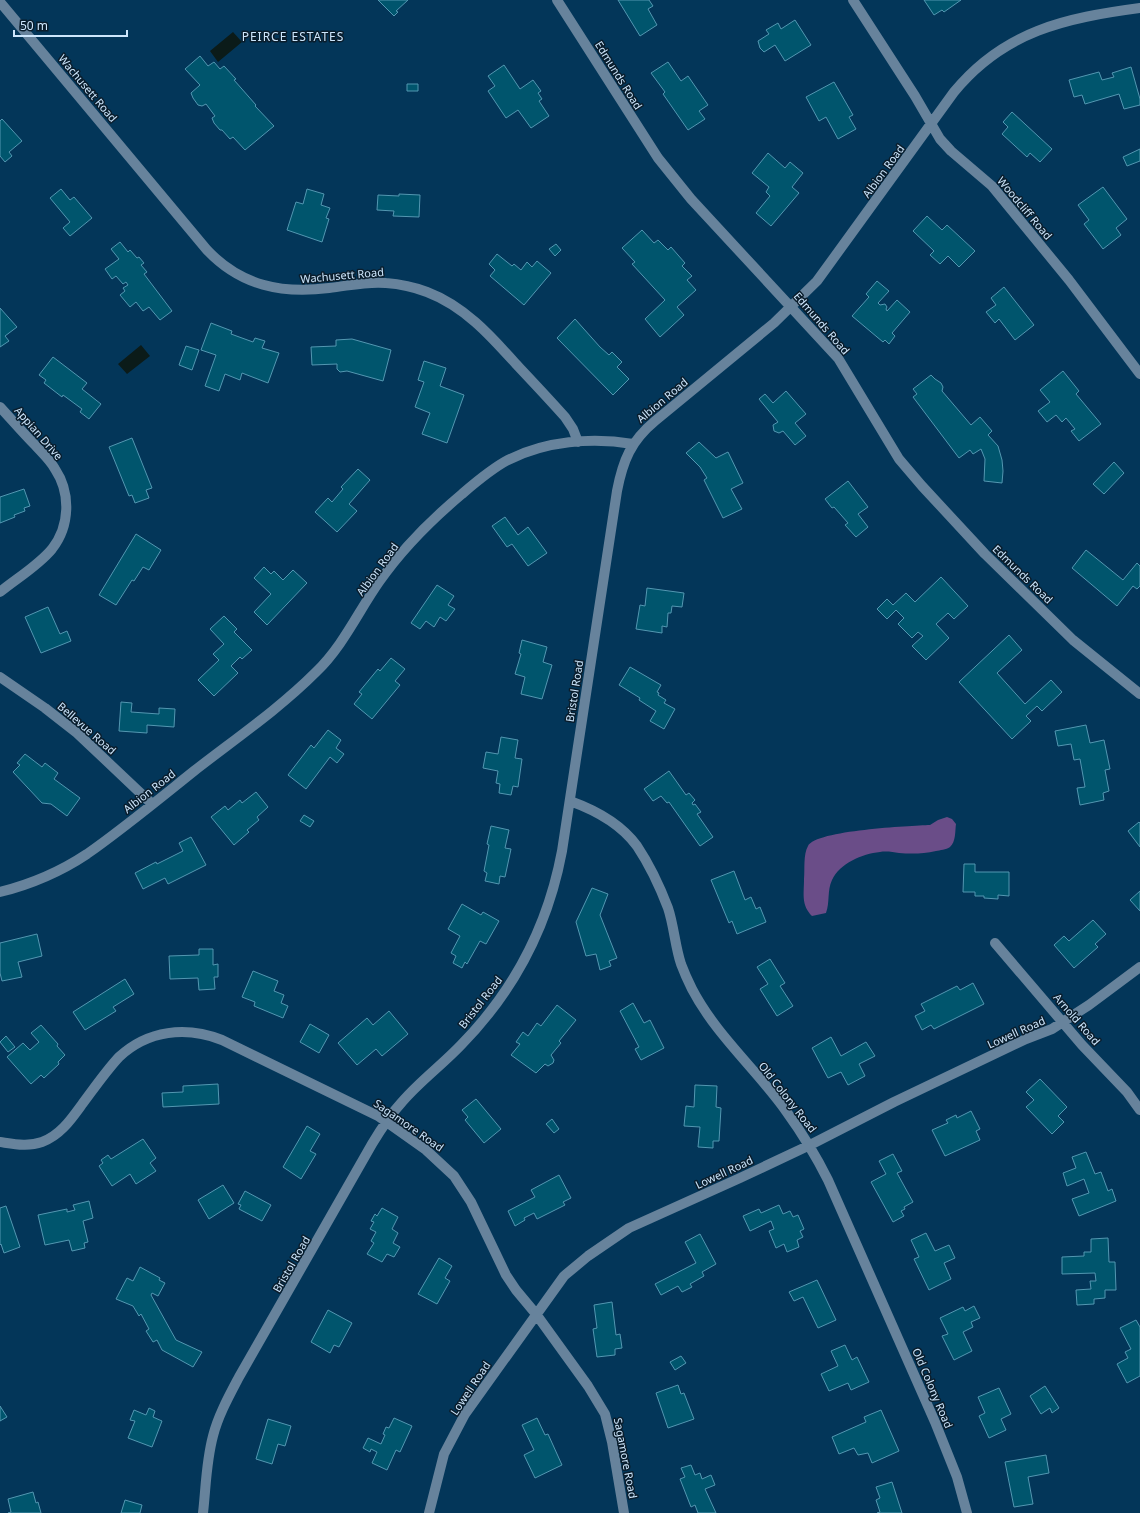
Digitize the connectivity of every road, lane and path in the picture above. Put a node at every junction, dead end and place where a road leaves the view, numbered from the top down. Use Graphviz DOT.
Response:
graph roads {
  1 [pos="557,0"];
  2 [pos="853,0"];
  3 [pos="0,2"];
  4 [pos="1140,8"];
  5 [pos="931,125"];
  6 [pos="792,306"];
  7 [pos="1140,374"];
  8 [pos="0,407"];
  9 [pos="578,442"];
  10 [pos="633,444"];
  11 [pos="0,592"];
  12 [pos="0,678"];
  13 [pos="1140,694"];
  14 [pos="570,801"];
  15 [pos="152,804"];
  16 [pos="0,892"];
  17 [pos="995,943"];
  18 [pos="1140,966"];
  19 [pos="1064,1022"];
  20 [pos="1140,1110"];
  21 [pos="386,1121"];
  22 [pos="0,1142"];
  23 [pos="810,1145"];
  24 [pos="536,1314"];
  25 [pos="203,1513"];
  26 [pos="429,1513"];
  27 [pos="624,1513"];
  28 [pos="967,1513"];
  1 -- 6 [label="street, Edmunds Road"];
  2 -- 5 [label="street, Woodcliff Road"];
  3 -- 9 [label="street, Wachusett Road"];
  4 -- 5 [label="street, Albion Road"];
  5 -- 6 [label="street, Albion Road"];
  5 -- 7 [label="street, Woodcliff Road"];
  6 -- 10 [label="street, Albion Road"];
  6 -- 13 [label="street, Edmunds Road"];
  8 -- 11 [label="street, Appian Drive"];
  9 -- 10 [label="street, Albion Road"];
  9 -- 15 [label="street, Albion Road"];
  10 -- 14 [label="street, Bristol Road"];
  12 -- 15 [label="street, Bellevue Road"];
  14 -- 21 [label="street, Bristol Road"];
  14 -- 23 [label="street, Old Colony Road"];
  15 -- 16 [label="street, Albion Road"];
  17 -- 19 [label="street, Arnold Road"];
  18 -- 19 [label="street, Lowell Road"];
  19 -- 20 [label="street, Arnold Road"];
  19 -- 23 [label="street, Lowell Road"];
  21 -- 22 [label="street, Sagamore Road"];
  21 -- 24 [label="street, Sagamore Road"];
  21 -- 25 [label="street, Bristol Road"];
  23 -- 24 [label="street, Lowell Road"];
  23 -- 28 [label="street, Old Colony Road"];
  24 -- 26 [label="street, Lowell Road"];
  24 -- 27 [label="street, Sagamore Road"];
}
